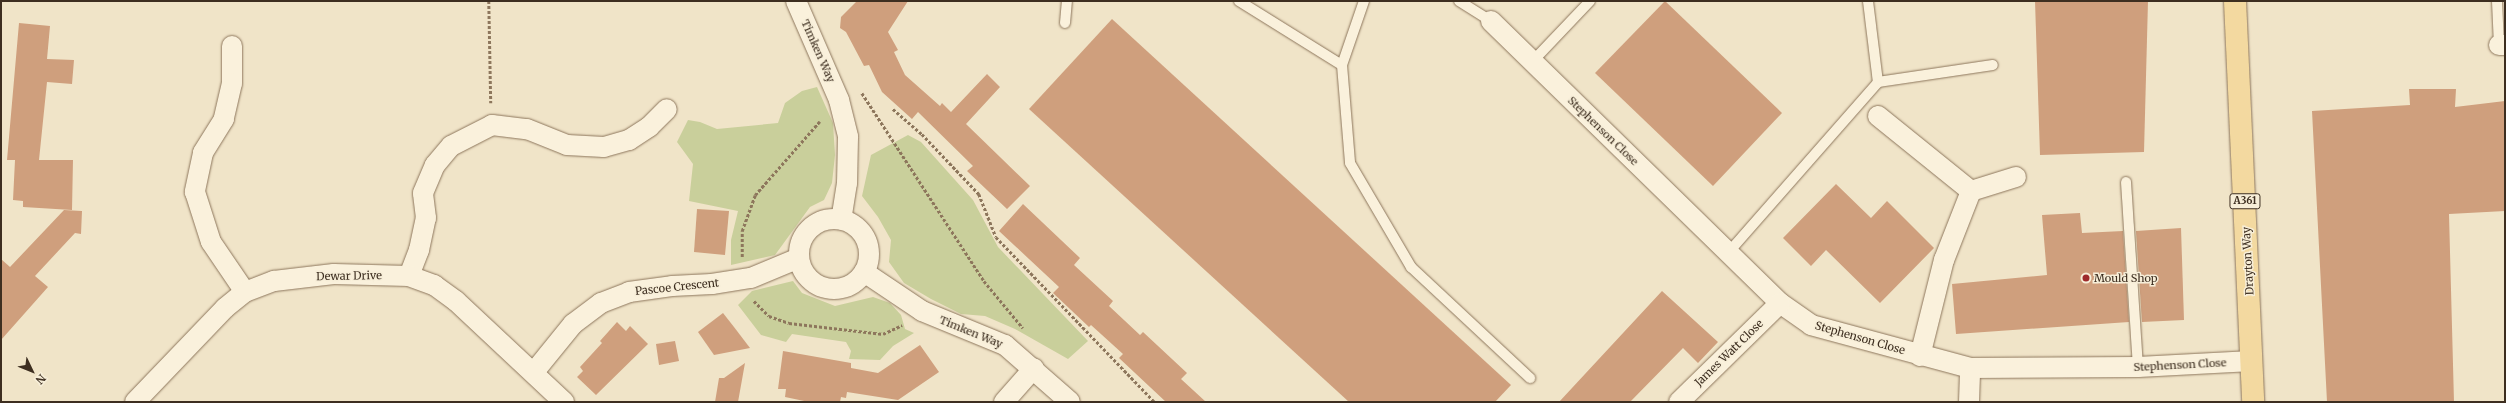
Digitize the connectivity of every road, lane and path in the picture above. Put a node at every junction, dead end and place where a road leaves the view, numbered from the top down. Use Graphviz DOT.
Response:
graph roads {
  1 [pos="489,1"];
  2 [pos="796,1"];
  3 [pos="1066,1"];
  4 [pos="1239,1"];
  5 [pos="1364,1"];
  6 [pos="1459,1"];
  7 [pos="1590,1"];
  8 [pos="1868,1"];
  9 [pos="2235,1"];
  10 [pos="2497,1"];
  11 [pos="1491,21"];
  12 [pos="1065,23"];
  13 [pos="2502,45"];
  14 [pos="232,46"];
  15 [pos="1532,62"];
  16 [pos="1342,65"];
  17 [pos="1993,65"];
  18 [pos="1878,82"];
  19 [pos="859,87"];
  20 [pos="839,100"];
  21 [pos="667,109"];
  22 [pos="893,109"];
  23 [pos="1878,116"];
  24 [pos="492,125"];
  25 [pos="2016,177"];
  26 [pos="2126,182"];
  27 [pos="1971,191"];
  28 [pos="841,220"];
  29 [pos="1728,253"];
  30 [pos="799,258"];
  31 [pos="864,272"];
  32 [pos="409,276"];
  33 [pos="742,279"];
  34 [pos="245,292"];
  35 [pos="1780,303"];
  36 [pos="916,308"];
  37 [pos="1024,329"];
  38 [pos="1920,356"];
  39 [pos="2252,361"];
  40 [pos="2138,367"];
  41 [pos="1034,368"];
  42 [pos="1970,368"];
  43 [pos="534,372"];
  44 [pos="1530,378"];
  45 [pos="135,402"];
  46 [pos="564,402"];
  47 [pos="1004,402"];
  48 [pos="1070,402"];
  49 [pos="1155,402"];
  50 [pos="1679,402"];
  51 [pos="1969,402"];
  52 [pos="2253,402"];
  1 -- 24 [label="path"];
  2 -- 20 [label="street, Timken Way"];
  3 -- 12 [label="lane"];
  4 -- 16 [label="lane"];
  5 -- 16 [label="lane"];
  6 -- 11 [label="lane"];
  7 -- 15 [label="lane"];
  8 -- 18 [label="lane"];
  9 -- 39 [label="main road, Drayton Way / A361"];
  10 -- 13 [label="lane"];
  11 -- 15 [label="street, Stephenson Close"];
  14 -- 34 [label="street"];
  15 -- 29 [label="street, Stephenson Close"];
  16 -- 44 [label="lane"];
  17 -- 18 [label="lane"];
  18 -- 29 [label="lane"];
  19 -- 37 [label="path"];
  20 -- 28 [label="street, Timken Way"];
  20 -- 33 [label="path"];
  21 -- 24 [label="street"];
  22 -- 49 [label="path"];
  23 -- 27 [label="street"];
  24 -- 32 [label="street"];
  25 -- 27 [label="street"];
  26 -- 40 [label="lane"];
  27 -- 38 [label="street"];
  28 -- 30 [label="street"];
  28 -- 31 [label="street"];
  29 -- 35 [label="street, Stephenson Close"];
  30 -- 31 [label="street"];
  30 -- 33 [label="street, Pascoe Crescent"];
  31 -- 36 [label="street, Timken Way"];
  32 -- 34 [label="street, Dewar Drive"];
  32 -- 43 [label="street, Dewar Drive"];
  33 -- 36 [label="path"];
  33 -- 43 [label="street, Pascoe Crescent"];
  34 -- 45 [label="street, Dewar Drive"];
  35 -- 38 [label="street, Stephenson Close"];
  35 -- 50 [label="street, James Watt Close"];
  36 -- 41 [label="street, Timken Way"];
  38 -- 42 [label="street, Stephenson Close"];
  39 -- 40 [label="street, Stephenson Close"];
  39 -- 52 [label="main road, Drayton Way / A361"];
  40 -- 42 [label="street, Stephenson Close"];
  41 -- 47 [label="street"];
  41 -- 48 [label="street, Timken Way"];
  42 -- 51 [label="street"];
  43 -- 46 [label="street, Dewar Drive"];
}
